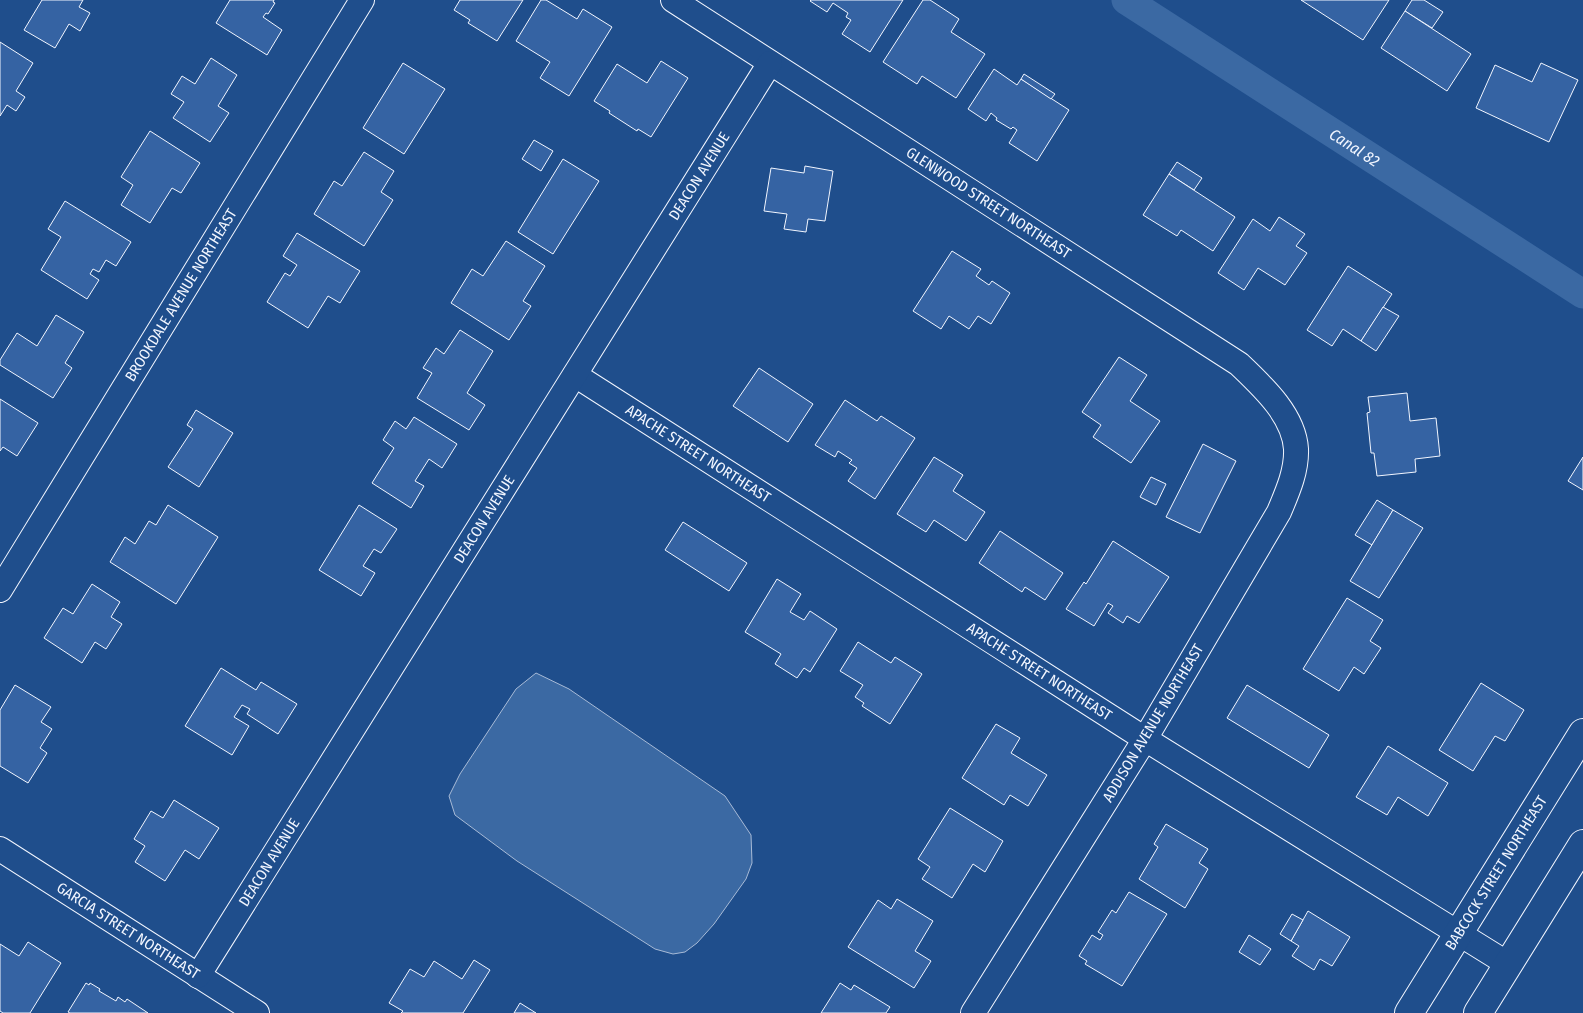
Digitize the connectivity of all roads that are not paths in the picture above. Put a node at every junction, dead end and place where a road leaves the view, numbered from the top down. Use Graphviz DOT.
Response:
graph roads {
  1 [pos="362,0"];
  2 [pos="674,0"];
  3 [pos="770,62"];
  4 [pos="575,375"];
  5 [pos="1289,421"];
  6 [pos="0,590"];
  7 [pos="1583,733"];
  8 [pos="1145,740"];
  9 [pos="1583,844"];
  10 [pos="0,849"];
  11 [pos="1459,933"];
  12 [pos="1508,964"];
  13 [pos="198,976"];
  14 [pos="257,1013"];
  15 [pos="973,1013"];
  16 [pos="1409,1013"];
  17 [pos="1478,1013"];
  1 -- 6 [label="street, BROOKDALE AVENUE NORTHEAST"];
  2 -- 3 [label="street, GLENWOOD STREET NORTHEAST"];
  3 -- 4 [label="street, DEACON AVENUE"];
  3 -- 5 [label="street, GLENWOOD STREET NORTHEAST"];
  4 -- 8 [label="street, APACHE STREET NORTHEAST"];
  4 -- 13 [label="street, DEACON AVENUE"];
  5 -- 8 [label="street, ADDISON AVENUE NORTHEAST"];
  7 -- 11 [label="main road, BABCOCK STREET NORTHEAST"];
  8 -- 11 [label="street, APACHE STREET NORTHEAST"];
  8 -- 15 [label="street, ADDISON AVENUE NORTHEAST"];
  9 -- 12 [label="main road"];
  10 -- 13 [label="street, GARCIA STREET NORTHEAST"];
  11 -- 12 [label="street, APACHE STREET NORTHEAST"];
  11 -- 16 [label="main road, BABCOCK STREET NORTHEAST"];
  12 -- 17 [label="main road"];
  13 -- 14 [label="street, GARCIA STREET NORTHEAST"];
}
